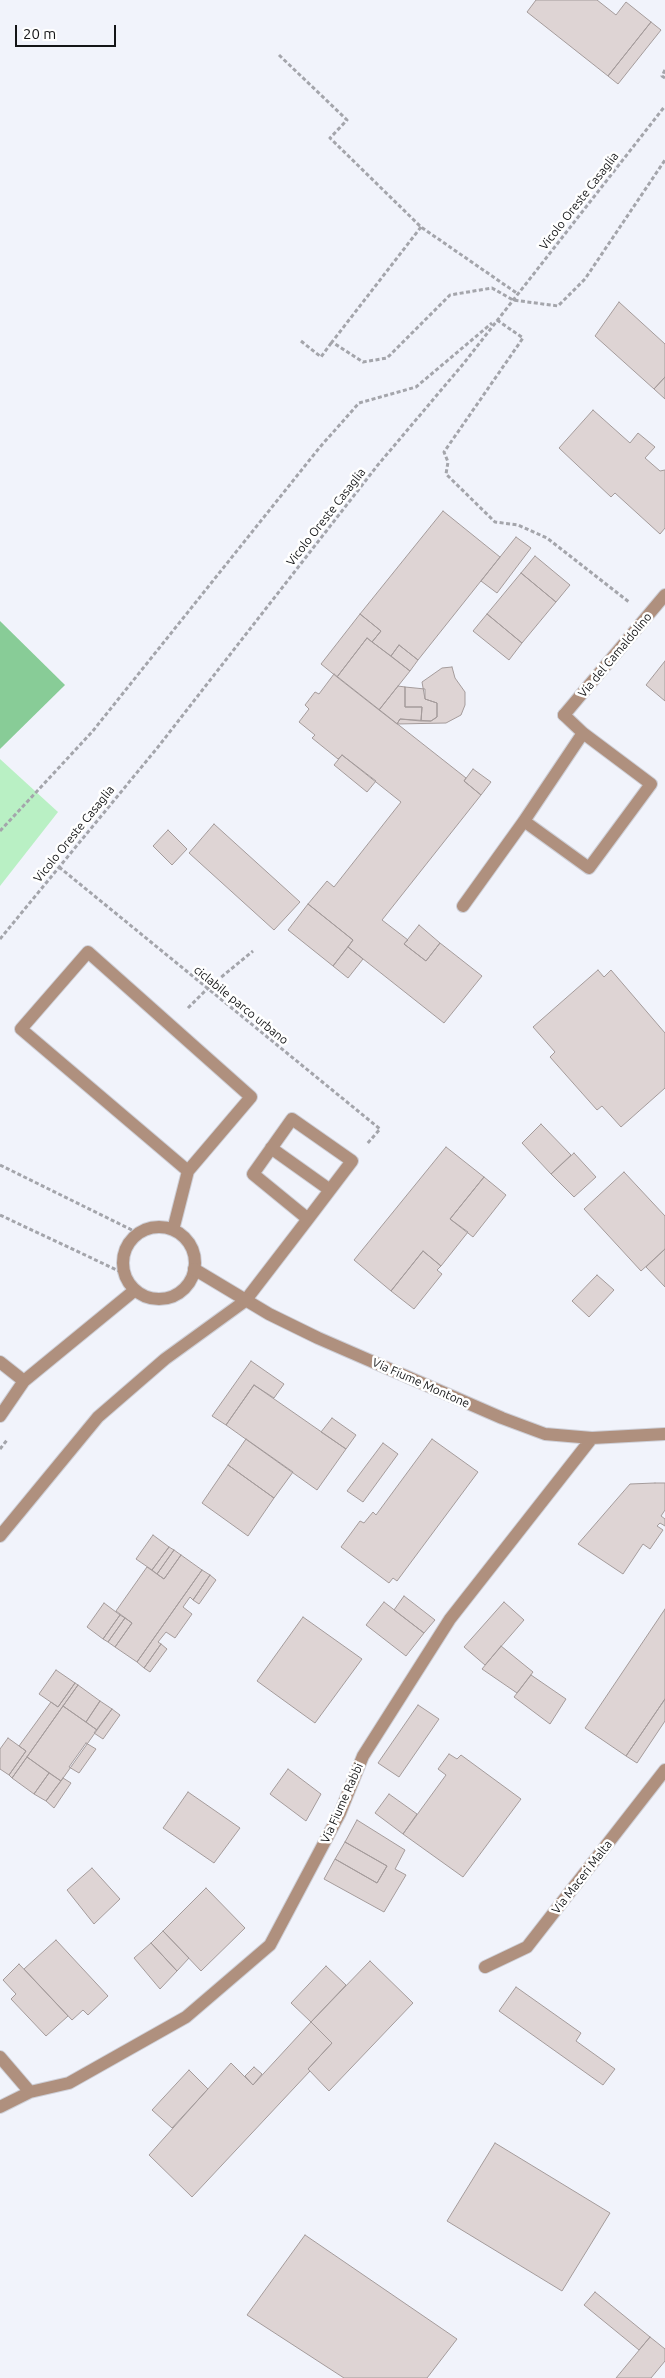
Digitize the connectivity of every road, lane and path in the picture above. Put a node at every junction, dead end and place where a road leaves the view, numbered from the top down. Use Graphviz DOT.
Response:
graph roads {
  1 [pos="279,55"];
  2 [pos="665,70"];
  3 [pos="665,78"];
  4 [pos="665,106"];
  5 [pos="665,160"];
  6 [pos="421,227"];
  7 [pos="518,294"];
  8 [pos="513,300"];
  9 [pos="496,320"];
  10 [pos="301,341"];
  11 [pos="332,342"];
  12 [pos="665,595"];
  13 [pos="647,616"];
  14 [pos="583,734"];
  15 [pos="524,821"];
  16 [pos="0,831"];
  17 [pos="59,867"];
  18 [pos="463,906"];
  19 [pos="0,939"];
  20 [pos="253,951"];
  21 [pos="208,988"];
  22 [pos="271,1148"];
  23 [pos="352,1162"];
  24 [pos="0,1165"];
  25 [pos="188,1171"];
  26 [pos="330,1190"];
  27 [pos="0,1215"];
  28 [pos="308,1219"];
  29 [pos="172,1230"];
  30 [pos="138,1234"];
  31 [pos="194,1270"];
  32 [pos="125,1274"];
  33 [pos="135,1290"];
  34 [pos="245,1301"];
  35 [pos="0,1362"];
  36 [pos="24,1381"];
  37 [pos="0,1416"];
  38 [pos="665,1434"];
  39 [pos="592,1438"];
  40 [pos="0,1536"];
  41 [pos="665,1770"];
  42 [pos="485,1967"];
  43 [pos="0,2057"];
  44 [pos="30,2092"];
  45 [pos="0,2107"];
  1 -- 6 [label="path"];
  2 -- 3 [label="path"];
  4 -- 7 [label="path, Vicolo Oreste Casaglia"];
  5 -- 8 [label="path"];
  6 -- 7 [label="path"];
  6 -- 11 [label="path"];
  7 -- 8 [label="path, Vicolo Oreste Casaglia"];
  8 -- 9 [label="path, Vicolo Oreste Casaglia"];
  8 -- 11 [label="path"];
  9 -- 13 [label="path"];
  9 -- 16 [label="path"];
  9 -- 17 [label="path, Vicolo Oreste Casaglia"];
  10 -- 11 [label="path"];
  12 -- 13 [label="street, Via del Camaldolino"];
  13 -- 14 [label="street, Via del Camaldolino"];
  14 -- 15 [label="street"];
  14 -- 15 [label="street"];
  15 -- 18 [label="street"];
  17 -- 19 [label="path, Vicolo Oreste Casaglia"];
  17 -- 21 [label="path, ciclabile parco urbano"];
  20 -- 21 [label="path"];
  21 -- 23 [label="path, ciclabile parco urbano"];
  22 -- 23 [label="street"];
  22 -- 26 [label="street"];
  22 -- 28 [label="street"];
  23 -- 26 [label="street"];
  24 -- 30 [label="path"];
  25 -- 25 [label="street"];
  25 -- 29 [label="street"];
  26 -- 28 [label="street"];
  27 -- 32 [label="path"];
  28 -- 34 [label="street"];
  29 -- 30 [label="street"];
  29 -- 31 [label="street"];
  30 -- 32 [label="street"];
  31 -- 33 [label="street"];
  31 -- 34 [label="street, Via Fiume Montone"];
  32 -- 33 [label="street"];
  33 -- 36 [label="street"];
  34 -- 39 [label="street, Via Fiume Montone"];
  34 -- 40 [label="street"];
  35 -- 36 [label="street"];
  36 -- 37 [label="street"];
  38 -- 39 [label="street, Via Fiume Montone"];
  39 -- 44 [label="street, Via Fiume Rabbi"];
  41 -- 42 [label="street, Via Maceri Malta"];
  43 -- 44 [label="street"];
  44 -- 45 [label="street, Via Fiume Rabbi"];
}
